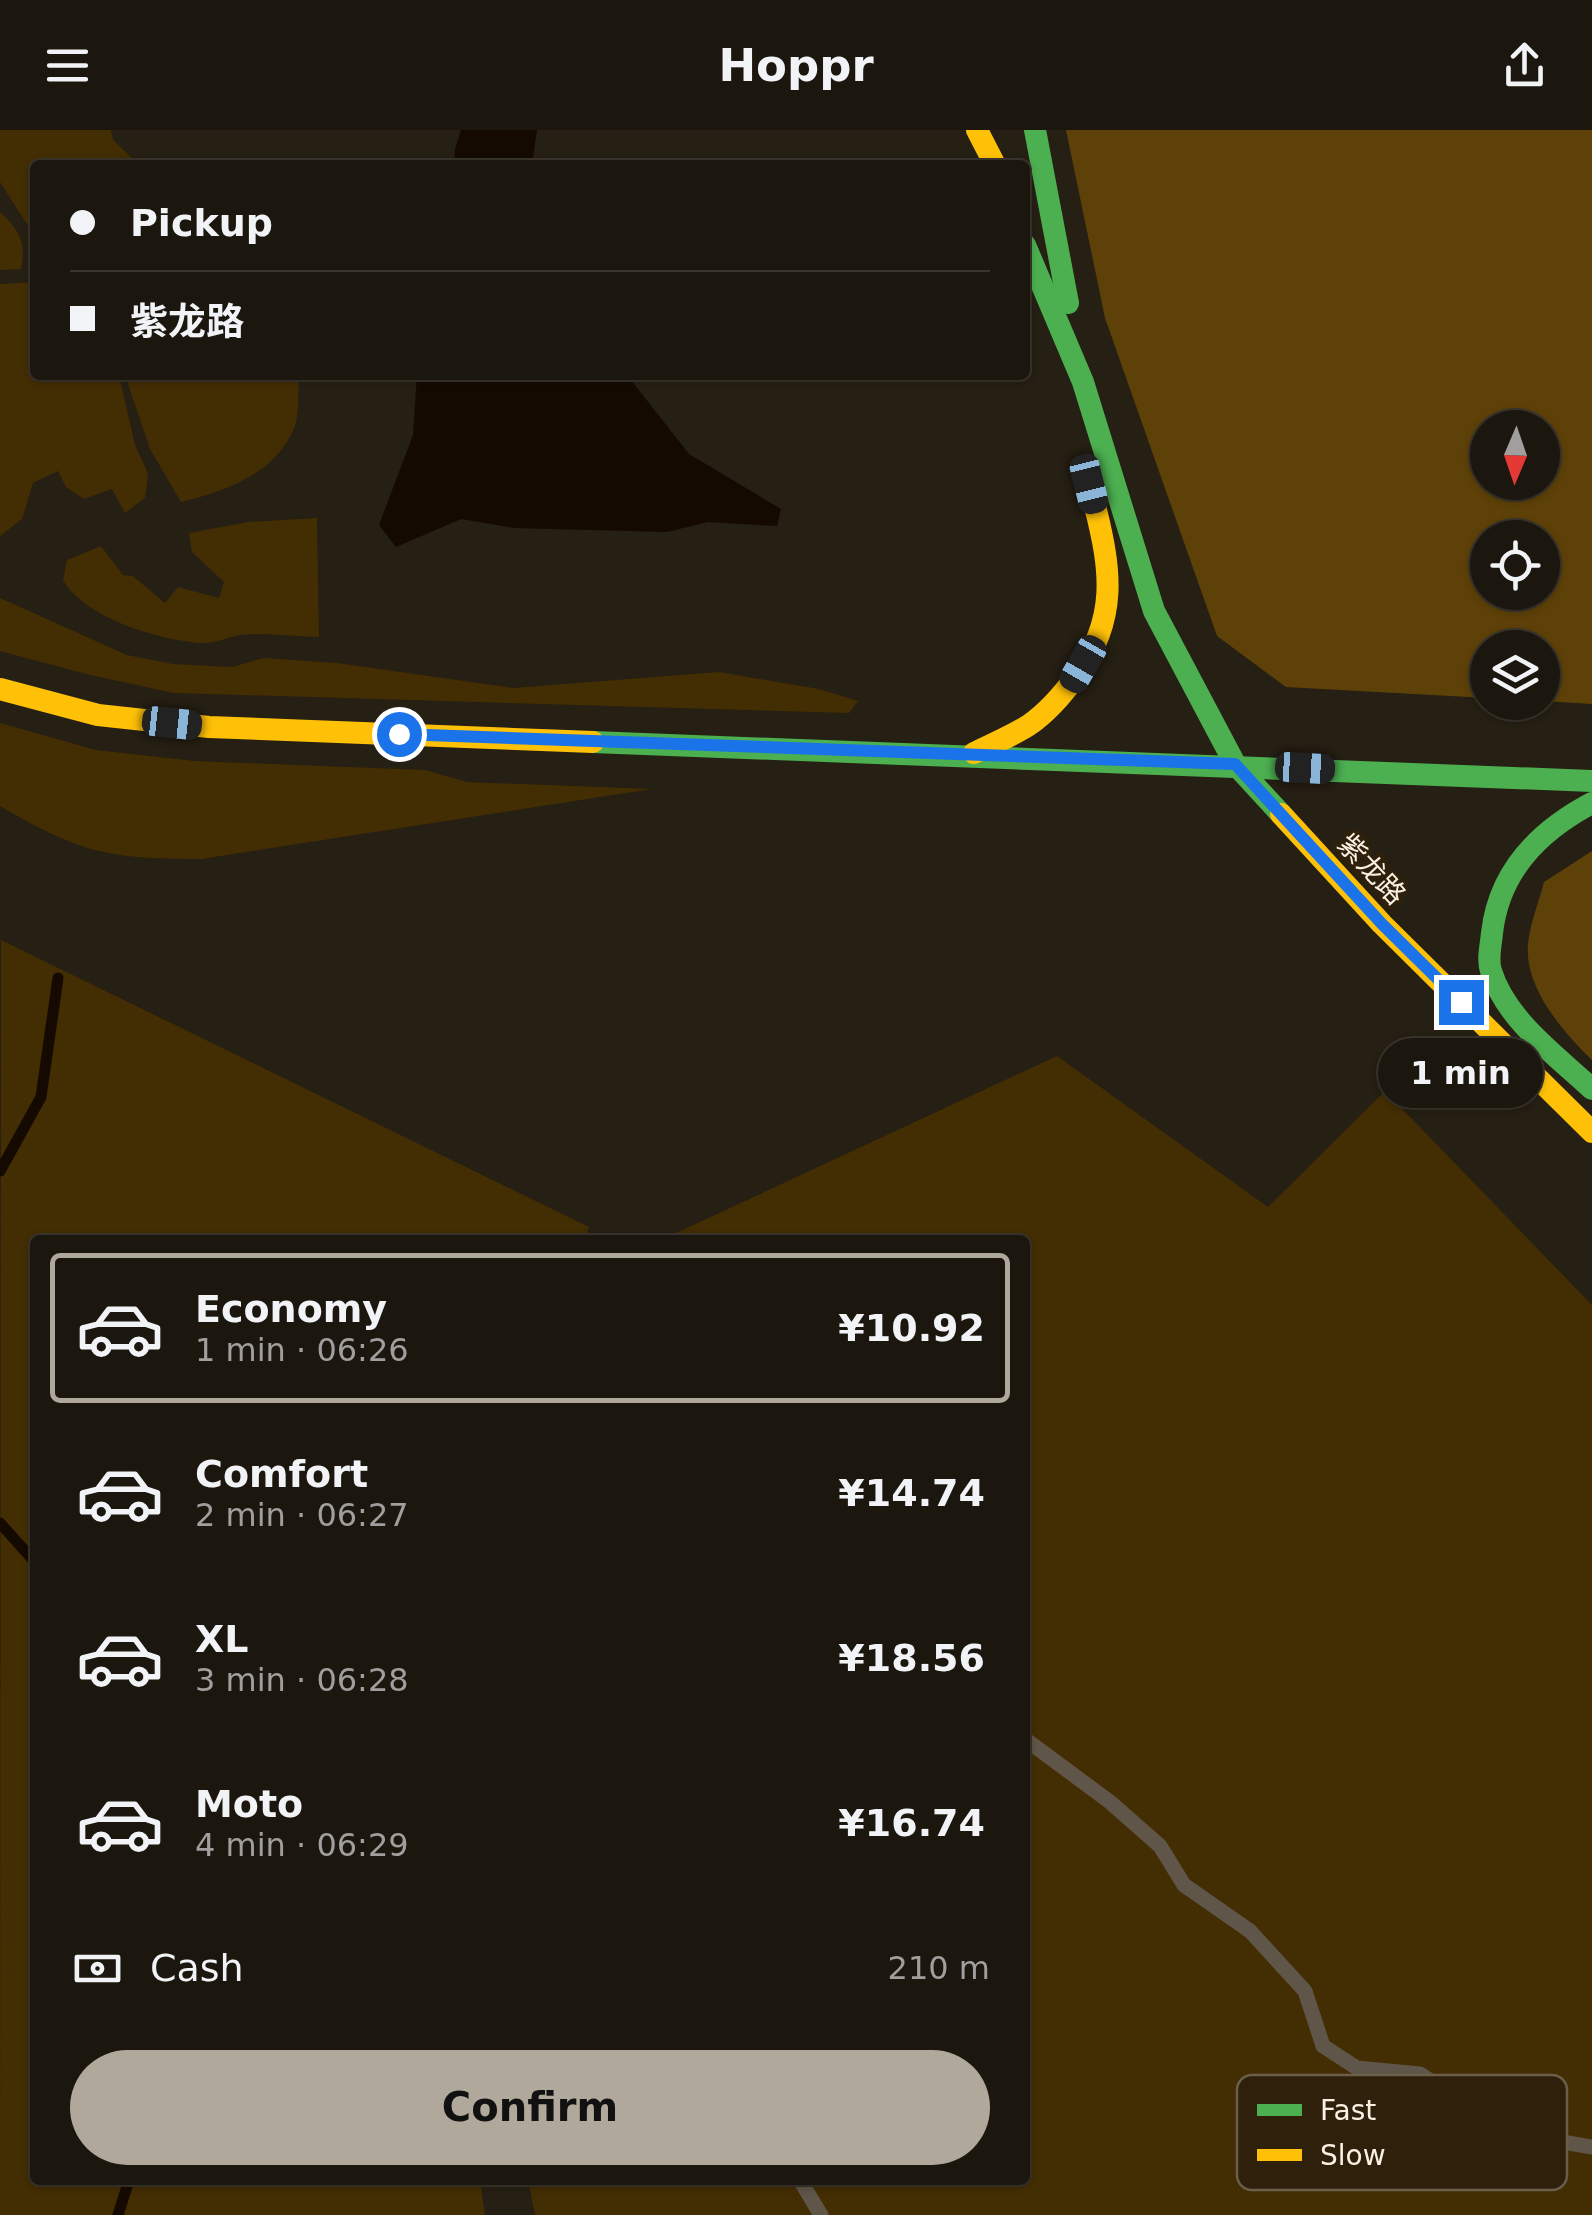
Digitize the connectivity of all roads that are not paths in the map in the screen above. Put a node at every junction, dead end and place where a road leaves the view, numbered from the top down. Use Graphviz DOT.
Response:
graph roads {
  1 [pos="978,130"];
  2 [pos="1034,130"];
  3 [pos="993,160"];
  4 [pos="1030,258"];
  5 [pos="1036,273"];
  6 [pos="1083,382"];
  7 [pos="0,689"];
  8 [pos="970,754"];
  9 [pos="1235,764"];
  10 [pos="1592,781"];
  11 [pos="1592,804"];
  12 [pos="1592,1089"];
  13 [pos="1592,1132"];
  14 [pos="1030,1744"];
  15 [pos="1422,2075"];
  16 [pos="1567,2142"];
  17 [pos="1592,2146"];
  18 [pos="803,2185"];
  19 [pos="821,2215"];
  1 -- 3 [label="street"];
  2 -- 6 [label="street, 紫龙路"];
  4 -- 5 [label="street, 紫龙路"];
  5 -- 6 [label="street, 紫龙路"];
  5 -- 8 [label="street"];
  6 -- 9 [label="street, 紫龙路"];
  7 -- 8 [label="street"];
  8 -- 9 [label="street"];
  9 -- 10 [label="street"];
  9 -- 13 [label="street, 紫龙路"];
  11 -- 12 [label="street"];
  14 -- 15 [label="lane"];
  16 -- 17 [label="lane"];
  18 -- 19 [label="lane"];
}
